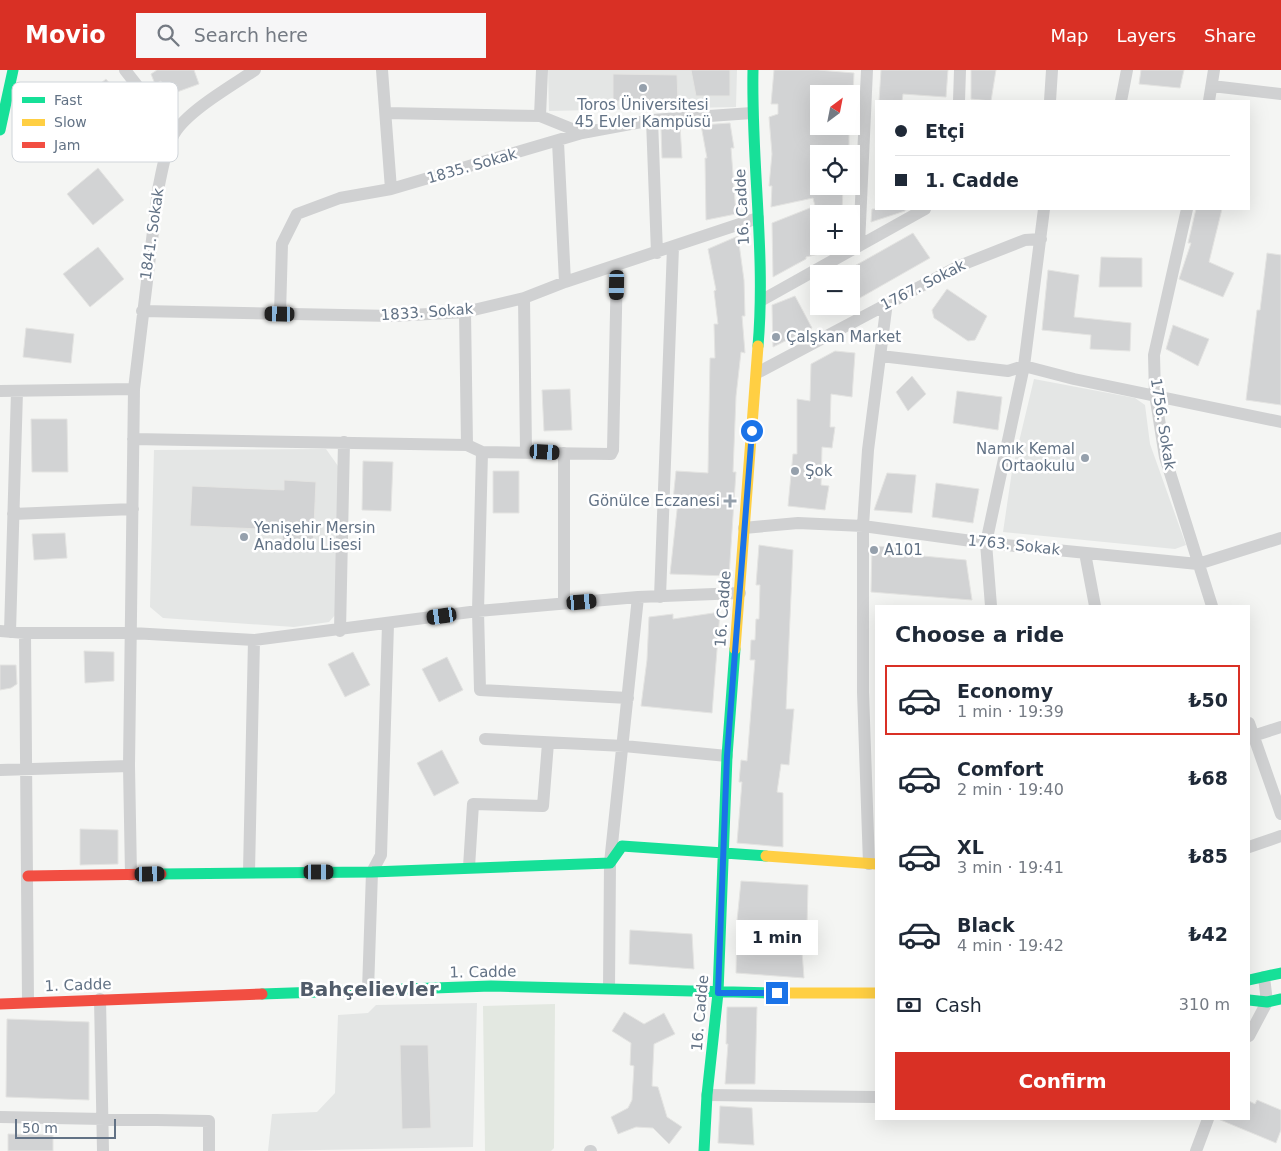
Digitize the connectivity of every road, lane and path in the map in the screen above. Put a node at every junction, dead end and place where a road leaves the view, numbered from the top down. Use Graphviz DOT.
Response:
graph roads {
  1 [pos="13,70"];
  2 [pos="125,70"];
  3 [pos="255,70"];
  4 [pos="382,70"];
  5 [pos="542,70"];
  6 [pos="753,70"];
  7 [pos="867,70"];
  8 [pos="960,70"];
  9 [pos="1052,70"];
  10 [pos="1126,70"];
  11 [pos="1214,70"];
  12 [pos="134,82"];
  13 [pos="1212,86"];
  14 [pos="1281,94"];
  15 [pos="959,100"];
  16 [pos="1050,100"];
  17 [pos="1121,100"];
  18 [pos="1209,100"];
  19 [pos="386,113"];
  20 [pos="752,113"];
  21 [pos="540,116"];
  22 [pos="652,120"];
  23 [pos="178,129"];
  24 [pos="0,130"];
  25 [pos="582,133"];
  26 [pos="558,142"];
  27 [pos="164,162"];
  28 [pos="392,188"];
  29 [pos="923,210"];
  30 [pos="1044,210"];
  31 [pos="1187,210"];
  32 [pos="758,218"];
  33 [pos="860,223"];
  34 [pos="1040,239"];
  35 [pos="860,244"];
  36 [pos="673,247"];
  37 [pos="657,253"];
  38 [pos="841,255"];
  39 [pos="617,266"];
  40 [pos="565,282"];
  41 [pos="524,298"];
  42 [pos="762,300"];
  43 [pos="887,302"];
  44 [pos="142,311"];
  45 [pos="465,312"];
  46 [pos="280,314"];
  47 [pos="881,356"];
  48 [pos="1024,366"];
  49 [pos="757,373"];
  50 [pos="134,389"];
  51 [pos="0,391"];
  52 [pos="17,391"];
  53 [pos="1155,394"];
  54 [pos="1281,422"];
  55 [pos="134,439"];
  56 [pos="344,442"];
  57 [pos="467,445"];
  58 [pos="526,451"];
  59 [pos="482,452"];
  60 [pos="564,453"];
  61 [pos="133,509"];
  62 [pos="13,514"];
  63 [pos="863,526"];
  64 [pos="744,528"];
  65 [pos="1281,538"];
  66 [pos="986,543"];
  67 [pos="1085,553"];
  68 [pos="1198,564"];
  69 [pos="740,592"];
  70 [pos="638,597"];
  71 [pos="660,597"];
  72 [pos="564,603"];
  73 [pos="991,605"];
  74 [pos="1096,605"];
  75 [pos="1212,605"];
  76 [pos="478,611"];
  77 [pos="388,624"];
  78 [pos="5,631"];
  79 [pos="340,631"];
  80 [pos="25,633"];
  81 [pos="132,634"];
  82 [pos="254,640"];
  83 [pos="628,698"];
  84 [pos="1250,726"];
  85 [pos="1281,727"];
  86 [pos="1253,736"];
  87 [pos="485,739"];
  88 [pos="548,743"];
  89 [pos="624,746"];
  90 [pos="727,756"];
  91 [pos="129,766"];
  92 [pos="26,768"];
  93 [pos="0,770"];
  94 [pos="1281,814"];
  95 [pos="1281,836"];
  96 [pos="1250,848"];
  97 [pos="725,853"];
  98 [pos="610,863"];
  99 [pos="873,864"];
  100 [pos="469,867"];
  101 [pos="249,872"];
  102 [pos="372,872"];
  103 [pos="131,875"];
  104 [pos="28,876"];
  105 [pos="1281,973"];
  106 [pos="1264,977"];
  107 [pos="1250,980"];
  108 [pos="610,988"];
  109 [pos="368,990"];
  110 [pos="718,993"];
  111 [pos="875,993"];
  112 [pos="100,999"];
  113 [pos="1281,999"];
  114 [pos="1250,1000"];
  115 [pos="28,1002"];
  116 [pos="1267,1002"];
  117 [pos="0,1004"];
  118 [pos="1250,1034"];
  119 [pos="706,1095"];
  120 [pos="875,1097"];
  121 [pos="0,1116"];
  122 [pos="102,1118"];
  123 [pos="1208,1120"];
  124 [pos="103,1151"];
  125 [pos="210,1151"];
  126 [pos="704,1151"];
  127 [pos="1196,1151"];
  1 -- 24 [label="street"];
  2 -- 12 [label="street"];
  3 -- 23 [label="street, 1841. Sokak"];
  4 -- 19 [label="street"];
  5 -- 21 [label="street"];
  6 -- 20 [label="street, 16. Cadde"];
  7 -- 33 [label="street"];
  8 -- 15 [label="street"];
  9 -- 16 [label="street"];
  10 -- 17 [label="street"];
  11 -- 13 [label="street"];
  13 -- 14 [label="street"];
  13 -- 18 [label="street"];
  19 -- 21 [label="street"];
  19 -- 28 [label="street"];
  20 -- 22 [label="street, 1835. Sokak"];
  20 -- 32 [label="street, 16. Cadde"];
  21 -- 25 [label="street"];
  22 -- 25 [label="street, 1835. Sokak"];
  22 -- 37 [label="street"];
  25 -- 26 [label="street, 1835. Sokak"];
  26 -- 28 [label="street, 1835. Sokak"];
  26 -- 40 [label="street"];
  27 -- 44 [label="street, 1841. Sokak"];
  28 -- 46 [label="street, 1835. Sokak"];
  29 -- 35 [label="street"];
  30 -- 34 [label="street"];
  31 -- 53 [label="street, 1756. Sokak"];
  32 -- 36 [label="street, 1833. Sokak"];
  32 -- 42 [label="street, 16. Cadde"];
  34 -- 43 [label="street, 1767. Sokak"];
  34 -- 48 [label="street"];
  36 -- 37 [label="street, 1833. Sokak"];
  36 -- 71 [label="street"];
  37 -- 39 [label="street, 1833. Sokak"];
  38 -- 42 [label="street"];
  39 -- 40 [label="street, 1833. Sokak"];
  39 -- 60 [label="street"];
  40 -- 41 [label="street, 1833. Sokak"];
  41 -- 45 [label="street, 1833. Sokak"];
  41 -- 58 [label="street"];
  42 -- 49 [label="street, 16. Cadde"];
  43 -- 47 [label="street"];
  43 -- 49 [label="street, 1767. Sokak"];
  44 -- 46 [label="street, 1833. Sokak"];
  44 -- 50 [label="street, 1841. Sokak"];
  45 -- 46 [label="street, 1833. Sokak"];
  45 -- 57 [label="street"];
  47 -- 48 [label="street"];
  47 -- 63 [label="street"];
  48 -- 53 [label="street"];
  48 -- 66 [label="street"];
  49 -- 64 [label="street, 16. Cadde"];
  50 -- 52 [label="street"];
  50 -- 55 [label="street, 1841. Sokak"];
  51 -- 52 [label="street"];
  52 -- 62 [label="street"];
  53 -- 54 [label="street"];
  53 -- 68 [label="street, 1756. Sokak"];
  55 -- 56 [label="street"];
  55 -- 61 [label="street, 1841. Sokak"];
  56 -- 57 [label="street"];
  56 -- 79 [label="street"];
  57 -- 59 [label="street"];
  58 -- 59 [label="street"];
  58 -- 60 [label="street"];
  59 -- 76 [label="street"];
  60 -- 72 [label="street"];
  61 -- 62 [label="street"];
  61 -- 81 [label="street, 1841. Sokak"];
  62 -- 78 [label="street"];
  63 -- 64 [label="street, 1763. Sokak"];
  63 -- 66 [label="street, 1763. Sokak"];
  63 -- 99 [label="street"];
  64 -- 69 [label="street, 16. Cadde"];
  65 -- 68 [label="street, 1763. Sokak"];
  66 -- 67 [label="street, 1763. Sokak"];
  66 -- 73 [label="street"];
  67 -- 68 [label="street, 1763. Sokak"];
  67 -- 74 [label="street"];
  68 -- 75 [label="street, 1756. Sokak"];
  69 -- 71 [label="street"];
  69 -- 90 [label="street, 16. Cadde"];
  70 -- 71 [label="street"];
  70 -- 72 [label="street"];
  70 -- 83 [label="street"];
  72 -- 76 [label="street"];
  76 -- 77 [label="street"];
  76 -- 83 [label="street"];
  77 -- 79 [label="street"];
  77 -- 102 [label="street"];
  78 -- 80 [label="street"];
  79 -- 82 [label="street"];
  80 -- 81 [label="street"];
  80 -- 92 [label="street"];
  81 -- 82 [label="street"];
  81 -- 91 [label="street, 1841. Sokak"];
  82 -- 101 [label="street"];
  83 -- 89 [label="street"];
  84 -- 86 [label="street"];
  85 -- 86 [label="street"];
  86 -- 94 [label="street"];
  87 -- 88 [label="street"];
  88 -- 89 [label="street"];
  88 -- 100 [label="street"];
  89 -- 90 [label="street"];
  89 -- 98 [label="street"];
  90 -- 97 [label="street, 16. Cadde"];
  91 -- 92 [label="street"];
  91 -- 103 [label="street, 1841. Sokak"];
  92 -- 93 [label="street"];
  92 -- 104 [label="street"];
  95 -- 96 [label="street"];
  97 -- 98 [label="street"];
  97 -- 99 [label="street"];
  97 -- 110 [label="street, 16. Cadde"];
  98 -- 100 [label="street"];
  98 -- 108 [label="street"];
  100 -- 102 [label="street"];
  101 -- 102 [label="street"];
  101 -- 103 [label="street"];
  102 -- 109 [label="street"];
  103 -- 104 [label="street"];
  104 -- 115 [label="street"];
  105 -- 106 [label="street"];
  106 -- 107 [label="street"];
  106 -- 116 [label="street"];
  108 -- 109 [label="street, 1. Cadde"];
  108 -- 110 [label="street, 1. Cadde"];
  109 -- 112 [label="street, 1. Cadde"];
  110 -- 111 [label="street, 1. Cadde"];
  110 -- 119 [label="street, 16. Cadde"];
  112 -- 115 [label="street, 1. Cadde"];
  112 -- 122 [label="street"];
  113 -- 116 [label="street"];
  114 -- 116 [label="street"];
  115 -- 117 [label="street, 1. Cadde"];
  116 -- 118 [label="street"];
  119 -- 120 [label="street"];
  119 -- 126 [label="street, 16. Cadde"];
  121 -- 122 [label="street"];
  122 -- 124 [label="street"];
  122 -- 125 [label="street"];
  123 -- 127 [label="street"];
}
